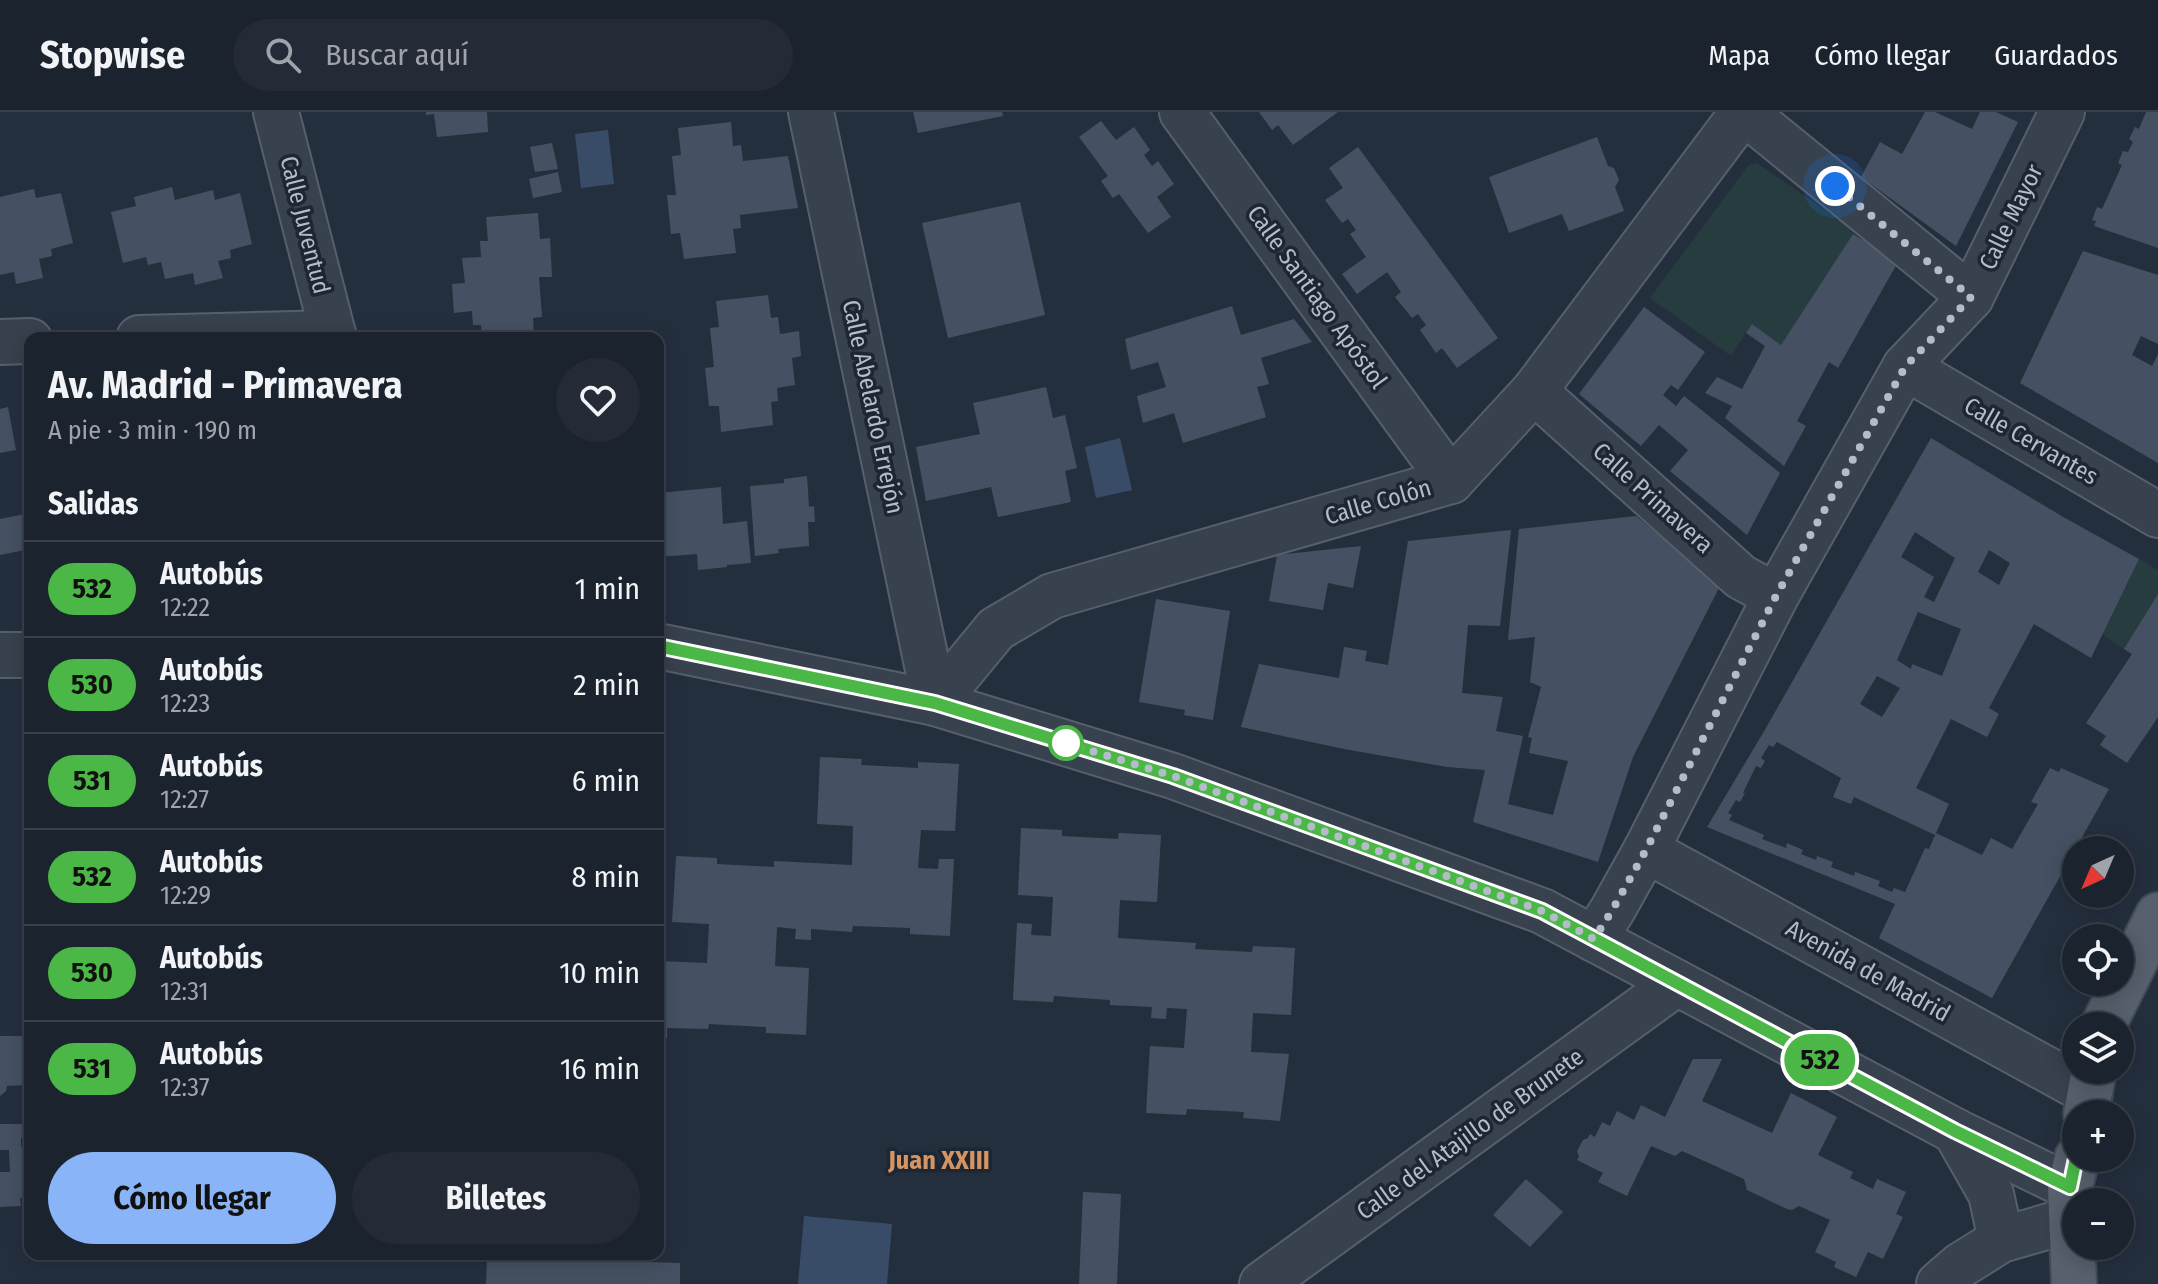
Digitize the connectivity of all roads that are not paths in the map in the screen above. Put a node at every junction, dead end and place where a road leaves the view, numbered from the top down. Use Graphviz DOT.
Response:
graph roads {
  1 [pos="276,112"];
  2 [pos="811,112"];
  3 [pos="1182,112"];
  4 [pos="1743,112"];
  5 [pos="2062,112"];
  6 [pos="1971,297"];
  7 [pos="332,332"];
  8 [pos="24,341"];
  9 [pos="0,342"];
  10 [pos="1905,367"];
  11 [pos="1534,391"];
  12 [pos="1451,481"];
  13 [pos="2158,515"];
  14 [pos="1776,596"];
  15 [pos="664,647"];
  16 [pos="0,655"];
  17 [pos="24,655"];
  18 [pos="935,703"];
  19 [pos="1646,850"];
  20 [pos="2158,915"];
  21 [pos="1594,939"];
  22 [pos="1677,983"];
  23 [pos="2110,1012"];
  24 [pos="2090,1092"];
  25 [pos="1955,1131"];
  26 [pos="2072,1188"];
  27 [pos="2062,1195"];
  28 [pos="2001,1240"];
  29 [pos="2074,1260"];
  30 [pos="1262,1284"];
  31 [pos="1939,1284"];
  32 [pos="2074,1284"];
  1 -- 7 [label="street, Calle Juventud"];
  2 -- 18 [label="street, Calle Abelardo Errejón"];
  3 -- 12 [label="street, Calle Santiago Apóstol"];
  4 -- 6 [label="street"];
  4 -- 11 [label="street, Calle Colón"];
  5 -- 6 [label="street, Calle Mayor"];
  6 -- 10 [label="street, Calle Mayor"];
  8 -- 9 [label="street"];
  10 -- 13 [label="street, Calle Cervantes"];
  10 -- 14 [label="street, Calle Mayor"];
  11 -- 12 [label="street, Calle Colón"];
  11 -- 14 [label="street, Calle Primavera"];
  12 -- 18 [label="street, Calle Colón"];
  14 -- 19 [label="street, Calle Mayor"];
  15 -- 18 [label="street"];
  16 -- 17 [label="street"];
  18 -- 21 [label="street"];
  19 -- 21 [label="street, Calle Mayor"];
  19 -- 24 [label="street, Avenida de Madrid"];
  20 -- 23 [label="main road"];
  21 -- 22 [label="street"];
  22 -- 25 [label="street"];
  22 -- 30 [label="street, Calle del Atajillo de Brunete"];
  25 -- 26 [label="street"];
  25 -- 28 [label="street"];
  27 -- 28 [label="street"];
  28 -- 31 [label="street"];
  29 -- 32 [label="main road"];
}
